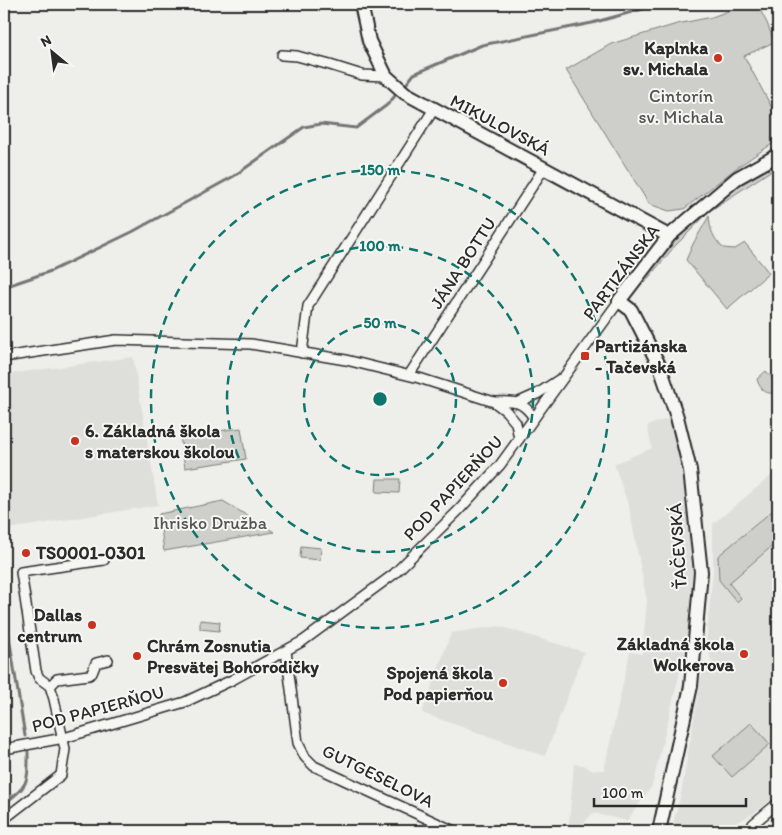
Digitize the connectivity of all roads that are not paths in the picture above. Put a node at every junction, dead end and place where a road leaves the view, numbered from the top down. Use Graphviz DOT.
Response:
graph roads {
  1 [pos="361,4"];
  2 [pos="282,55"];
  3 [pos="386,76"];
  4 [pos="434,109"];
  5 [pos="778,155"];
  6 [pos="544,168"];
  7 [pos="669,236"];
  8 [pos="619,301"];
  9 [pos="302,353"];
  10 [pos="4,357"];
  11 [pos="567,374"];
  12 [pos="409,375"];
  13 [pos="494,402"];
  14 [pos="519,402"];
  15 [pos="534,418"];
  16 [pos="519,439"];
  17 [pos="104,560"];
  18 [pos="286,651"];
  19 [pos="108,660"];
  20 [pos="50,686"];
  21 [pos="64,738"];
  22 [pos="4,749"];
  23 [pos="778,803"];
  24 [pos="4,818"];
  25 [pos="454,831"];
  26 [pos="659,831"];
  27 [pos="750,831"];
  1 -- 3 [label="street, MIKULOVSKÁ"];
  2 -- 3 [label="street"];
  3 -- 4 [label="street, MIKULOVSKÁ"];
  4 -- 6 [label="street, MIKULOVSKÁ"];
  4 -- 9 [label="street"];
  5 -- 7 [label="street, PARTIZÁNSKA"];
  6 -- 7 [label="street, MIKULOVSKÁ"];
  6 -- 12 [label="street, JÁNA BOTTU"];
  7 -- 8 [label="street, PARTIZÁNSKA"];
  8 -- 11 [label="street, PARTIZÁNSKA"];
  8 -- 26 [label="street, ŤAČEVSKÁ"];
  9 -- 10 [label="street, POD PAPIERŇOU"];
  9 -- 12 [label="street, POD PAPIERŇOU"];
  11 -- 14 [label="street"];
  11 -- 15 [label="street, PARTIZÁNSKA"];
  12 -- 13 [label="street, POD PAPIERŇOU"];
  13 -- 14 [label="street"];
  13 -- 16 [label="street, POD PAPIERŇOU"];
  14 -- 15 [label="street"];
  15 -- 16 [label="street, PARTIZÁNSKA"];
  16 -- 18 [label="street, POD PAPIERŇOU"];
  17 -- 20 [label="street"];
  18 -- 21 [label="street, POD PAPIERŇOU"];
  18 -- 25 [label="street, GUTGESELOVA"];
  19 -- 20 [label="street"];
  20 -- 21 [label="street"];
  21 -- 22 [label="street, POD PAPIERŇOU"];
  21 -- 24 [label="street"];
  23 -- 27 [label="street"];
}
